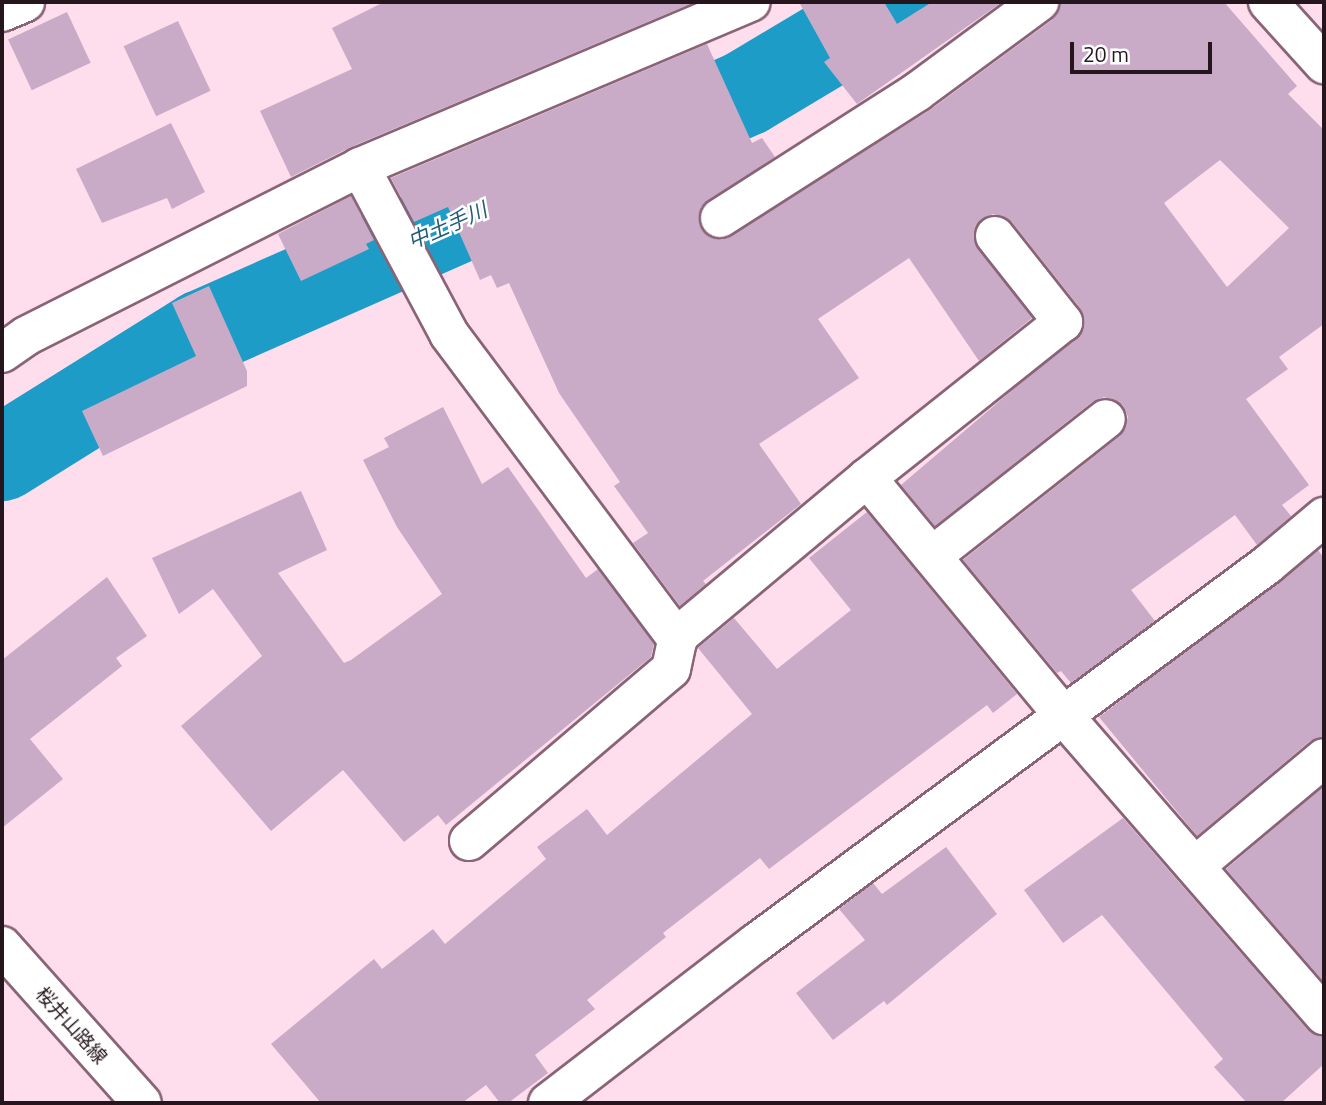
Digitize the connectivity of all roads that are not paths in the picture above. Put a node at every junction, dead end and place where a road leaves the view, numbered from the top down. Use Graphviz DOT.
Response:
graph roads {
  1 [pos="25,2"];
  2 [pos="751,2"];
  3 [pos="1039,2"];
  4 [pos="1268,2"];
  5 [pos="2,12"];
  6 [pos="1317,44"];
  7 [pos="361,169"];
  8 [pos="720,218"];
  9 [pos="995,236"];
  10 [pos="2,353"];
  11 [pos="1106,419"];
  12 [pos="867,478"];
  13 [pos="1324,517"];
  14 [pos="932,556"];
  15 [pos="678,640"];
  16 [pos="1063,715"];
  17 [pos="1324,758"];
  18 [pos="469,841"];
  19 [pos="1195,866"];
  20 [pos="2,946"];
  21 [pos="1324,1015"];
  22 [pos="142,1103"];
  23 [pos="548,1103"];
  1 -- 5 [label="street"];
  2 -- 7 [label="street"];
  3 -- 8 [label="street"];
  4 -- 6 [label="street"];
  7 -- 10 [label="street"];
  7 -- 15 [label="street"];
  9 -- 12 [label="street"];
  11 -- 14 [label="street"];
  12 -- 14 [label="street"];
  12 -- 15 [label="street"];
  13 -- 16 [label="street"];
  14 -- 16 [label="street"];
  15 -- 18 [label="street"];
  16 -- 19 [label="street"];
  16 -- 23 [label="street"];
  17 -- 19 [label="street"];
  19 -- 21 [label="street"];
  20 -- 22 [label="street, 桜井山路線"];
}
